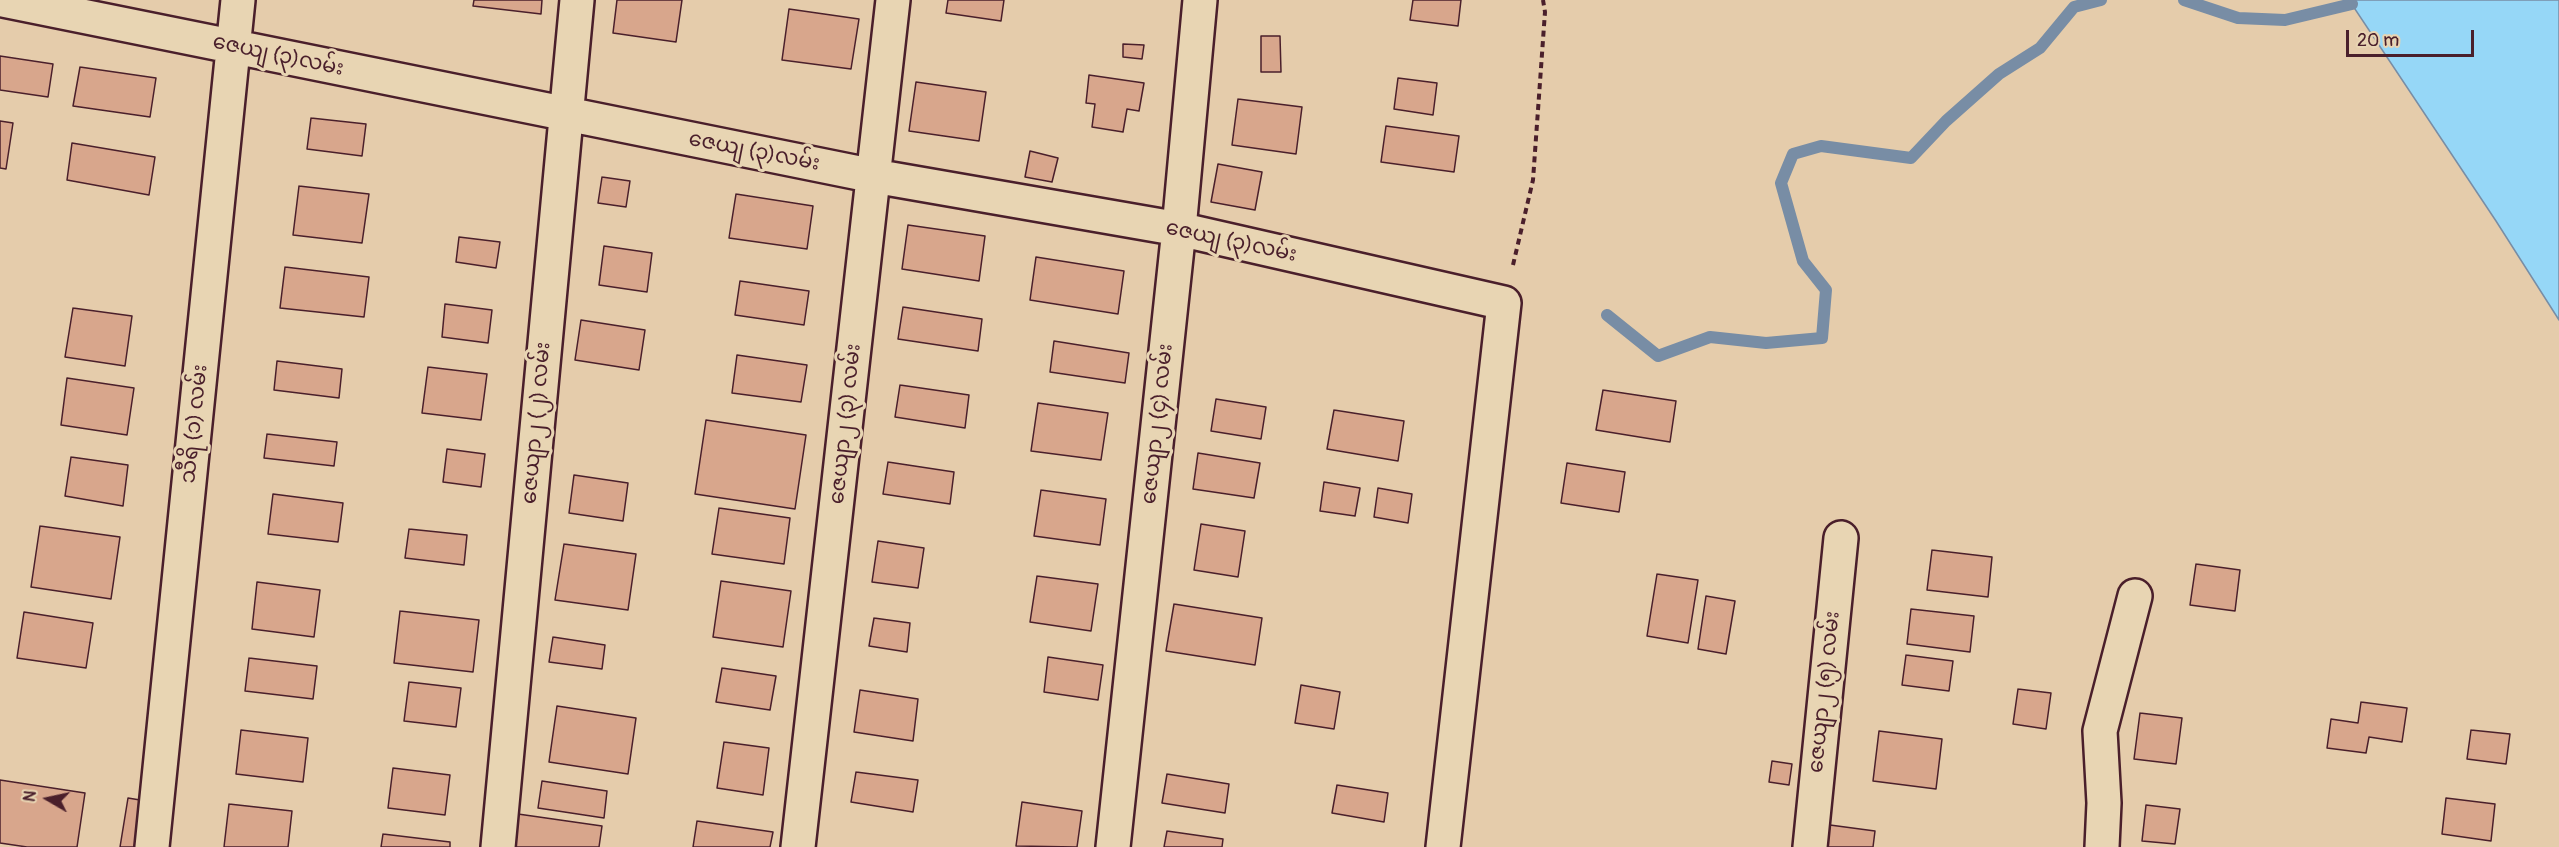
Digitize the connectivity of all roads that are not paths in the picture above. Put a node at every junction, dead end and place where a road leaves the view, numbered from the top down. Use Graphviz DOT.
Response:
graph roads {
  1 [pos="3,0"];
  2 [pos="238,0"];
  3 [pos="577,0"];
  4 [pos="893,0"];
  5 [pos="1200,0"];
  6 [pos="233,46"];
  7 [pos="565,115"];
  8 [pos="874,176"];
  9 [pos="1179,229"];
  10 [pos="1841,538"];
  11 [pos="2135,596"];
  12 [pos="152,847"];
  13 [pos="498,847"];
  14 [pos="798,847"];
  15 [pos="1113,847"];
  16 [pos="1443,847"];
  17 [pos="1810,847"];
  18 [pos="2102,847"];
  1 -- 6 [label="street, ဇေယျ (၃)လမ်း"];
  2 -- 6 [label="street, သီရိ (၁) လမ်း"];
  3 -- 7 [label="street, ဇေယျာ၂ (၂) လမ်း"];
  4 -- 8 [label="street, ဇေယျာ၂ (၃) လမ်း"];
  5 -- 9 [label="street, ဇေယျာ၂ (၄) လမ်း"];
  6 -- 7 [label="street, ဇေယျ (၃)လမ်း"];
  6 -- 12 [label="street, သီရိ (၁) လမ်း"];
  7 -- 8 [label="street, ဇေယျ (၃)လမ်း"];
  7 -- 13 [label="street, ဇေယျာ၂ (၂) လမ်း"];
  8 -- 9 [label="street, ဇေယျ (၃)လမ်း"];
  8 -- 14 [label="street, ဇေယျာ၂ (၃) လမ်း"];
  9 -- 15 [label="street, ဇေယျာ၂ (၄) လမ်း"];
  9 -- 16 [label="street, ဇေယျ (၃)လမ်း"];
  10 -- 17 [label="street, ဇေယျာ၂ (၅) လမ်း"];
  11 -- 18 [label="street"];
}
